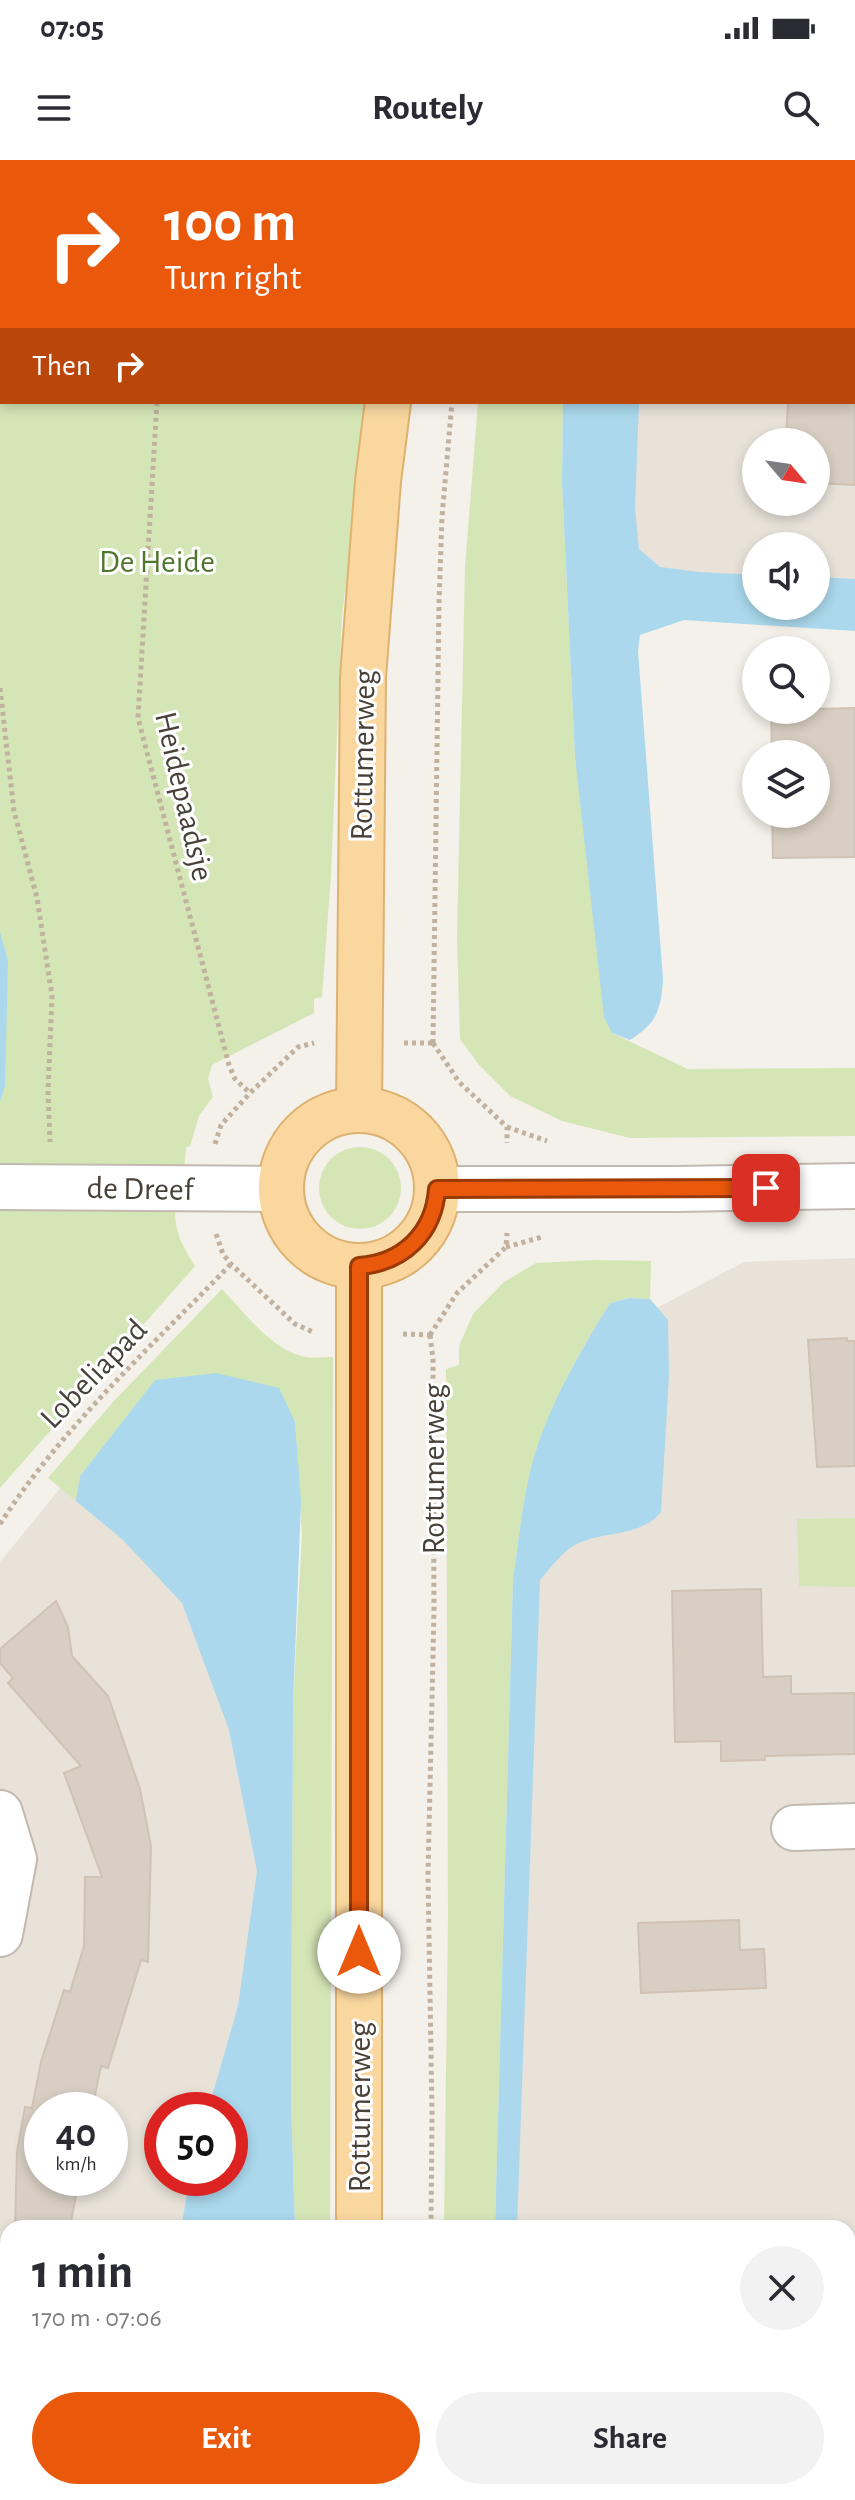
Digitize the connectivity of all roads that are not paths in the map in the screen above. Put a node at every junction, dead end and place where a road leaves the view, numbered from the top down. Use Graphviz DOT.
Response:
graph roads {
  1 [pos="388,404"];
  2 [pos="359,1110"];
  3 [pos="855,1186"];
  4 [pos="0,1187"];
  5 [pos="281,1189"];
  6 [pos="437,1189"];
  7 [pos="359,1266"];
  8 [pos="0,1813"];
  9 [pos="855,1826"];
  10 [pos="794,1828"];
  11 [pos="0,1934"];
  12 [pos="359,2220"];
  1 -- 2 [label="main road, Rottumerweg"];
  2 -- 5 [label="main road"];
  2 -- 6 [label="main road"];
  3 -- 6 [label="street"];
  4 -- 5 [label="street, de Dreef"];
  5 -- 7 [label="main road"];
  6 -- 7 [label="main road"];
  7 -- 12 [label="main road, Rottumerweg"];
  8 -- 11 [label="street"];
  9 -- 10 [label="street"];
}
